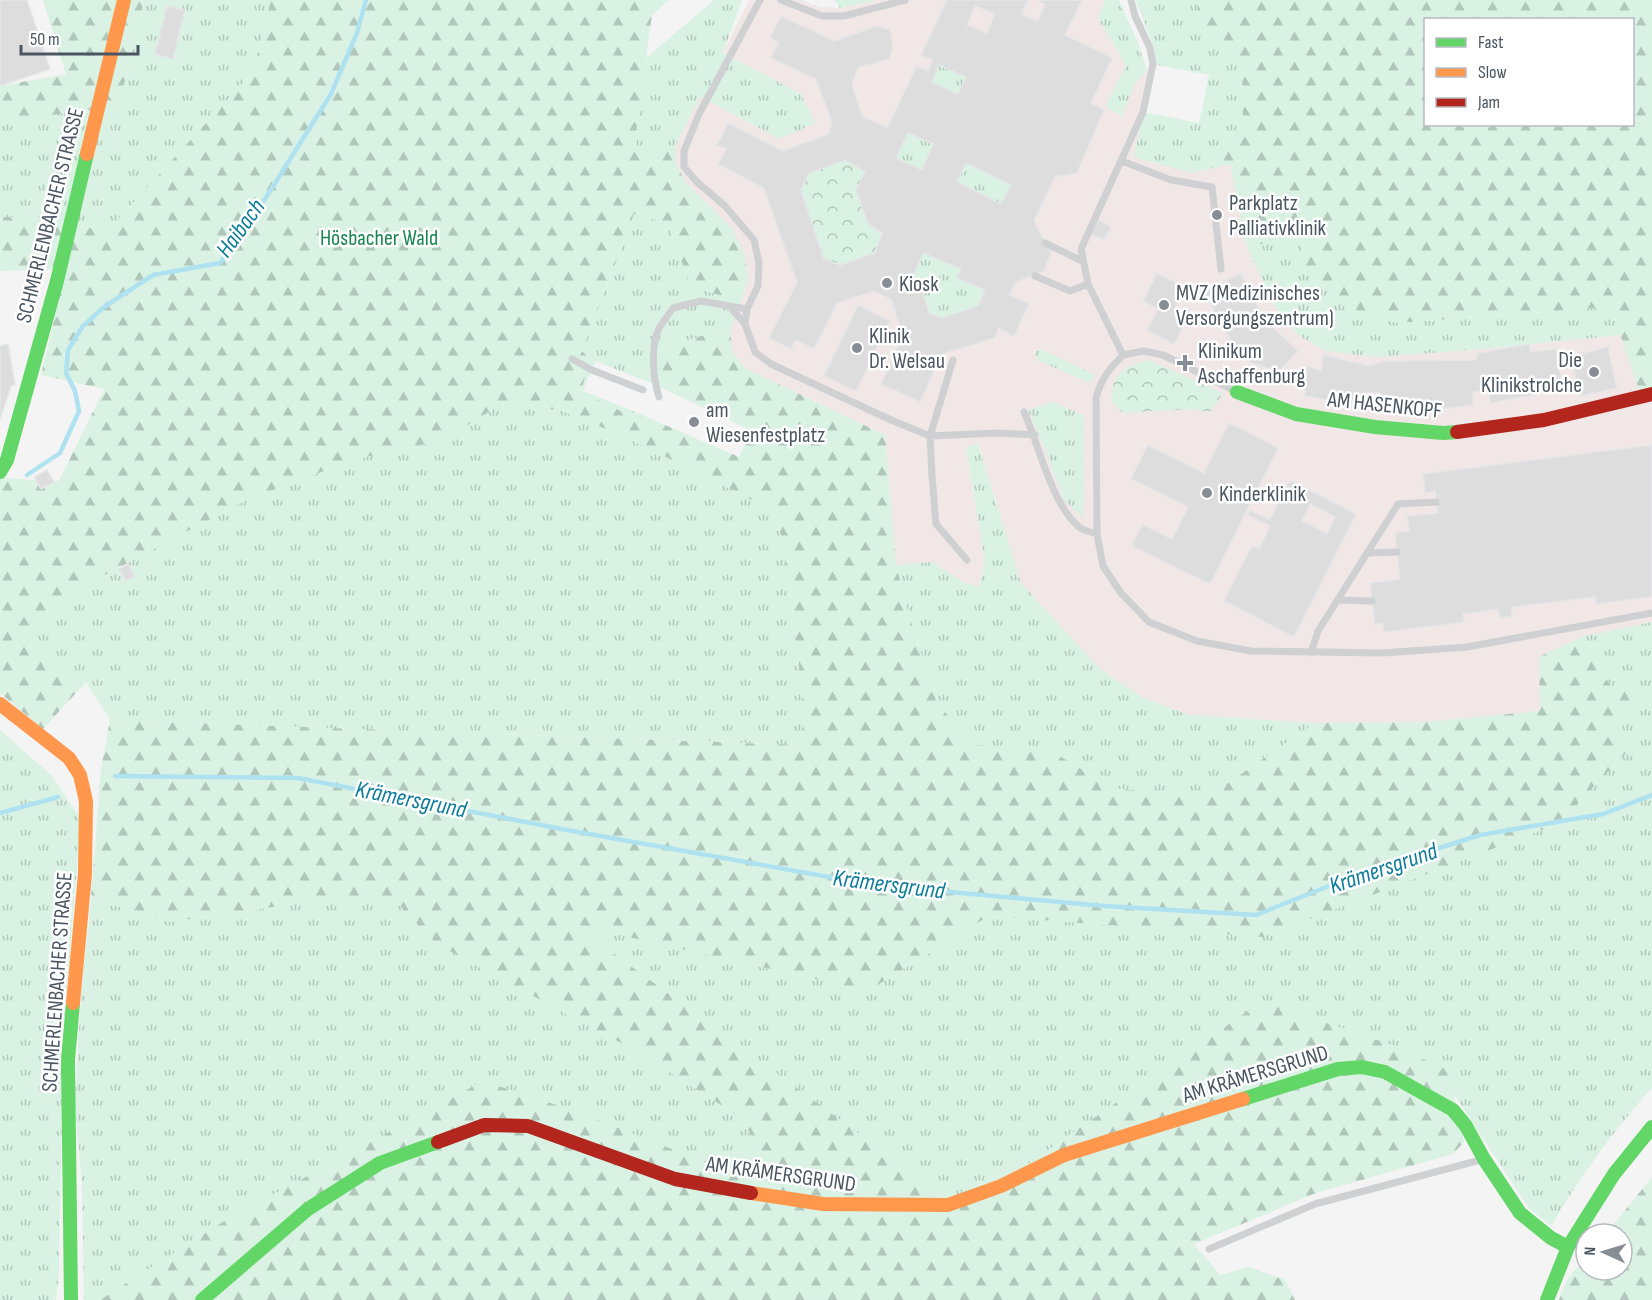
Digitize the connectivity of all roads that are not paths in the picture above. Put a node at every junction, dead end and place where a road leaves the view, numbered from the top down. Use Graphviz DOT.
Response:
graph roads {
  1 [pos="124,0"];
  2 [pos="760,0"];
  3 [pos="781,0"];
  4 [pos="905,0"];
  5 [pos="1131,0"];
  6 [pos="1122,161"];
  7 [pos="1045,243"];
  8 [pos="1082,261"];
  9 [pos="1221,269"];
  10 [pos="1035,276"];
  11 [pos="1088,284"];
  12 [pos="729,306"];
  13 [pos="747,309"];
  14 [pos="745,324"];
  15 [pos="1123,355"];
  16 [pos="572,359"];
  17 [pos="953,360"];
  18 [pos="644,390"];
  19 [pos="1237,392"];
  20 [pos="1652,394"];
  21 [pos="659,397"];
  22 [pos="1024,412"];
  23 [pos="1035,435"];
  24 [pos="930,436"];
  25 [pos="2,463"];
  26 [pos="1436,502"];
  27 [pos="1097,534"];
  28 [pos="1397,552"];
  29 [pos="1368,553"];
  30 [pos="967,560"];
  31 [pos="1338,600"];
  32 [pos="1372,601"];
  33 [pos="1652,614"];
  34 [pos="1311,652"];
  35 [pos="0,704"];
  36 [pos="1652,1127"];
  37 [pos="1484,1159"];
  38 [pos="1568,1247"];
  39 [pos="1209,1249"];
  40 [pos="71,1300"];
  41 [pos="202,1300"];
  42 [pos="1547,1300"];
  1 -- 25 [label="street, SCHMERLENBACHER STRASSE"];
  2 -- 13 [label="lane"];
  3 -- 4 [label="lane"];
  5 -- 6 [label="lane"];
  6 -- 8 [label="lane"];
  6 -- 9 [label="lane"];
  7 -- 8 [label="lane"];
  8 -- 11 [label="lane"];
  10 -- 11 [label="lane"];
  11 -- 15 [label="lane"];
  12 -- 13 [label="lane"];
  12 -- 14 [label="lane"];
  12 -- 21 [label="lane"];
  13 -- 14 [label="lane"];
  14 -- 24 [label="lane"];
  15 -- 19 [label="lane, AM HASENKOPF"];
  15 -- 27 [label="lane"];
  16 -- 18 [label="lane"];
  17 -- 24 [label="lane"];
  19 -- 20 [label="street, AM HASENKOPF"];
  22 -- 23 [label="lane"];
  23 -- 24 [label="lane"];
  23 -- 27 [label="lane"];
  24 -- 30 [label="lane"];
  26 -- 29 [label="lane"];
  27 -- 34 [label="lane"];
  28 -- 29 [label="lane"];
  29 -- 31 [label="lane"];
  31 -- 32 [label="lane"];
  31 -- 34 [label="lane"];
  33 -- 34 [label="lane"];
  35 -- 40 [label="street, SCHMERLENBACHER STRASSE"];
  36 -- 38 [label="street"];
  37 -- 38 [label="street, AM KRÄMERSGRUND"];
  37 -- 39 [label="lane"];
  37 -- 41 [label="street, AM KRÄMERSGRUND"];
  38 -- 42 [label="street"];
}
